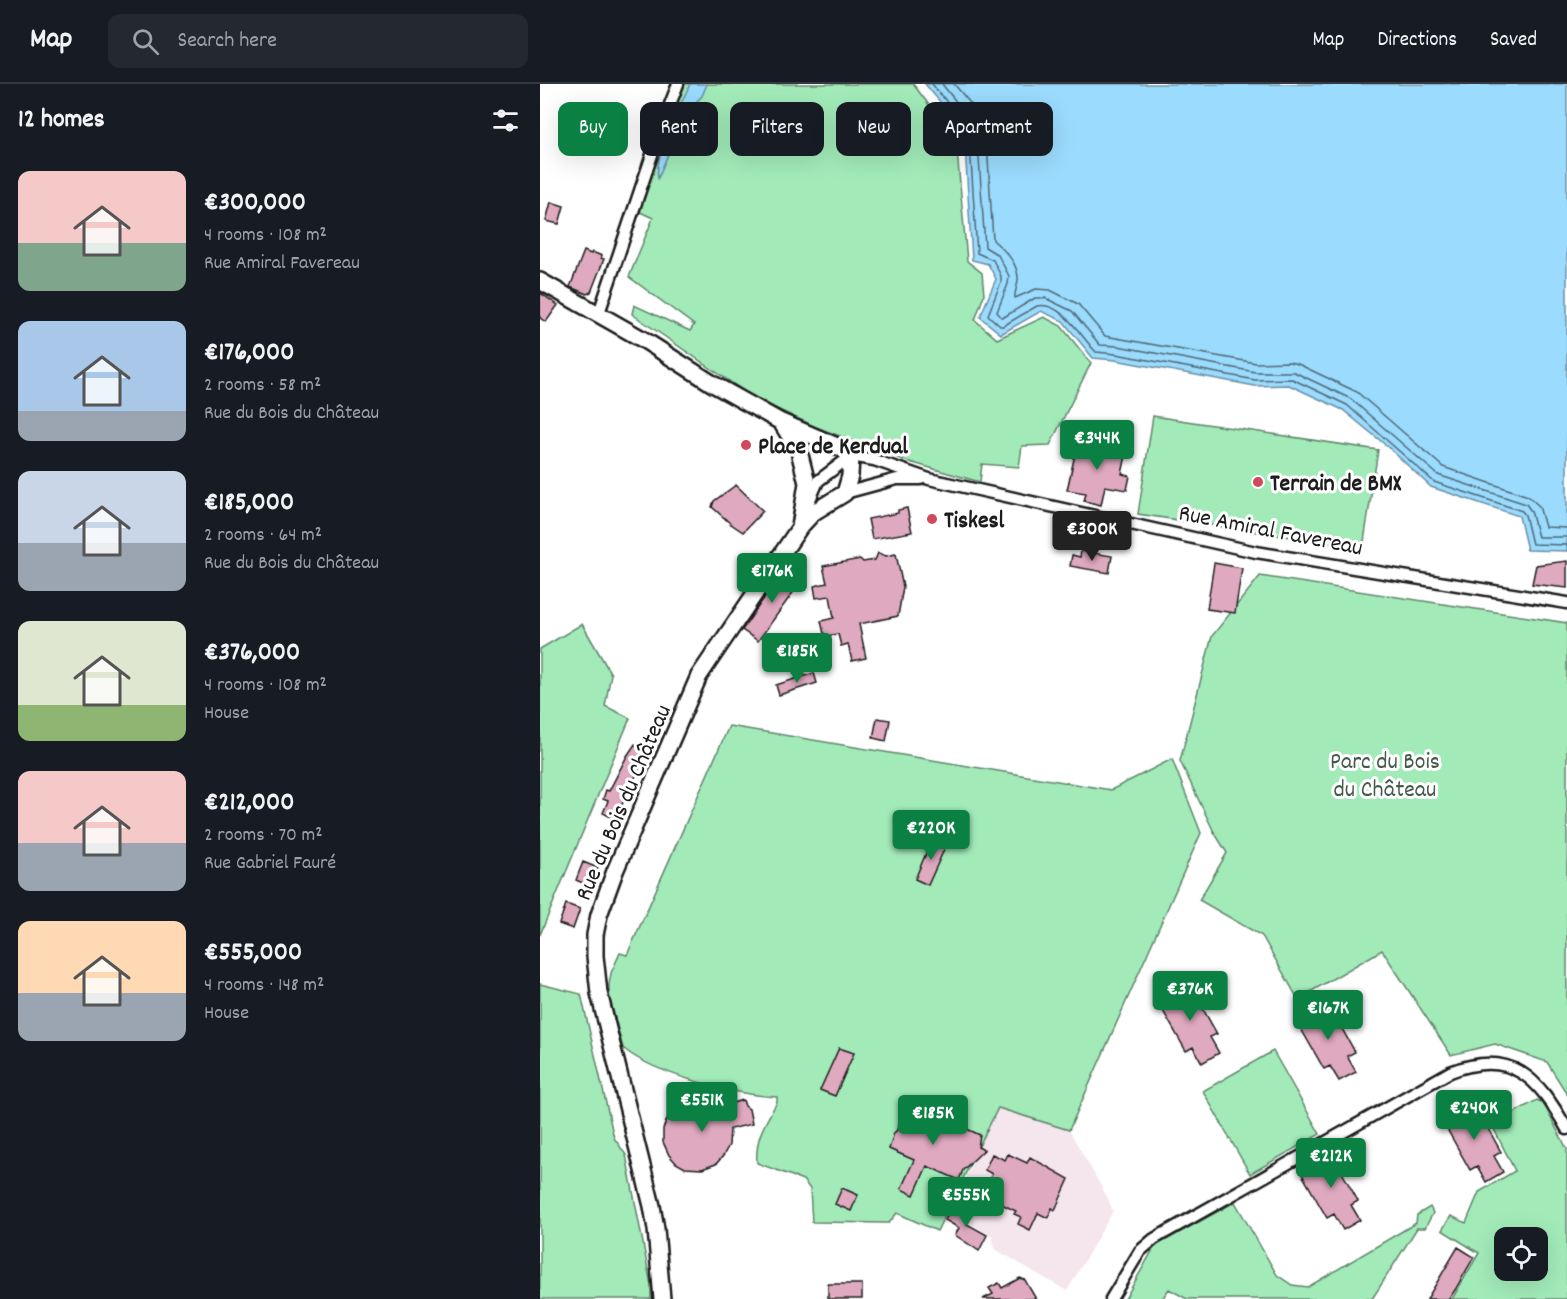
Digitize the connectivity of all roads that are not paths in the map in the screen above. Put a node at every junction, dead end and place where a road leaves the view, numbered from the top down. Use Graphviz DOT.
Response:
graph roads {
  1 [pos="678,84"];
  2 [pos="540,281"];
  3 [pos="598,316"];
  4 [pos="781,422"];
  5 [pos="851,456"];
  6 [pos="929,479"];
  7 [pos="845,493"];
  8 [pos="800,527"];
  9 [pos="1567,603"];
  10 [pos="1567,1129"];
  11 [pos="662,1299"];
  12 [pos="1111,1299"];
  1 -- 3 [label="street"];
  2 -- 3 [label="street, Rue Amiral Favereau"];
  3 -- 4 [label="street, Rue Amiral Favereau"];
  4 -- 5 [label="street, Rue Amiral Favereau"];
  4 -- 8 [label="street, Rue du Bois du Château"];
  5 -- 6 [label="street, Rue Amiral Favereau"];
  5 -- 7 [label="street"];
  5 -- 8 [label="street, Rue du Bois du Château"];
  6 -- 7 [label="street, Rue du Bois du Château"];
  6 -- 9 [label="street, Rue Amiral Favereau"];
  7 -- 8 [label="street, Rue du Bois du Château"];
  8 -- 11 [label="street, Rue du Bois du Château"];
  10 -- 12 [label="street"];
}
